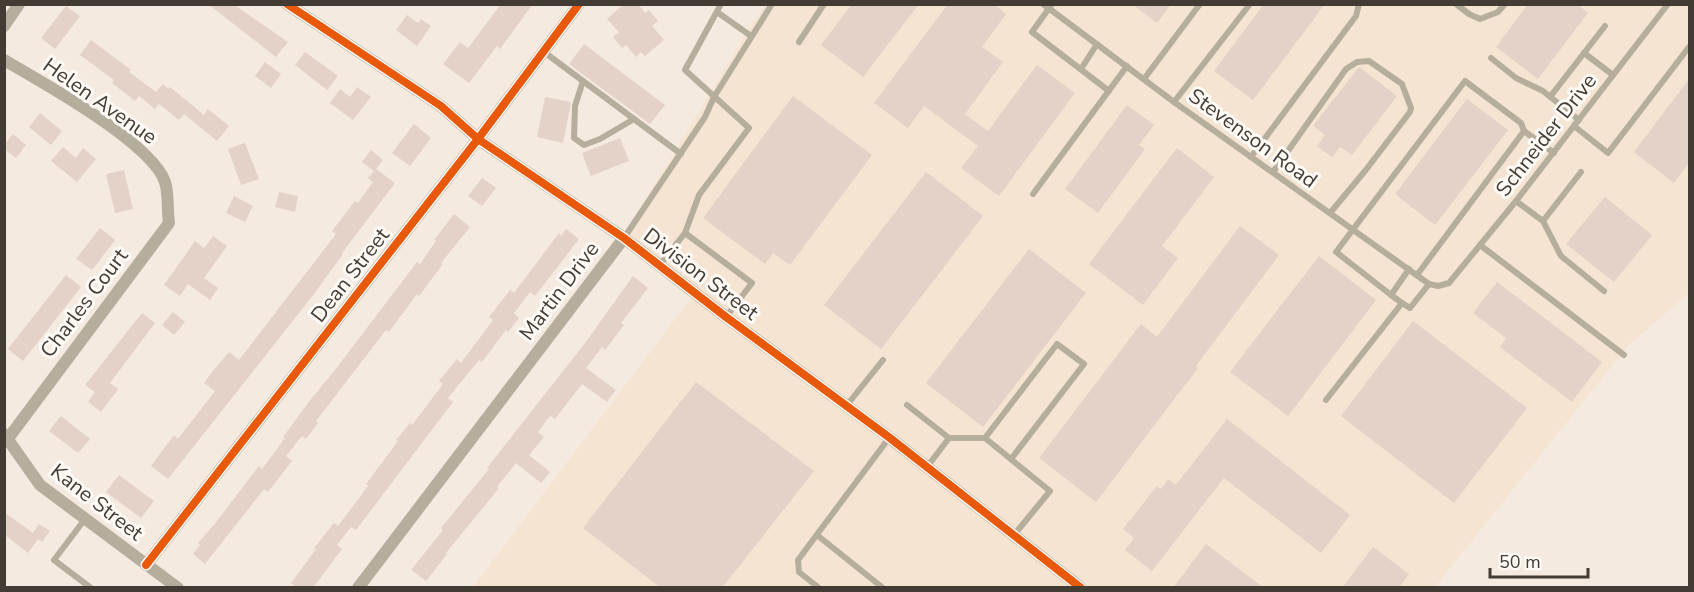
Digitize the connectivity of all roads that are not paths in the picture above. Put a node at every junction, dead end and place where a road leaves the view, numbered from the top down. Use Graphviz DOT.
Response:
graph roads {
  1 [pos="19,4"];
  2 [pos="287,4"];
  3 [pos="579,4"];
  4 [pos="721,4"];
  5 [pos="771,4"];
  6 [pos="824,4"];
  7 [pos="1200,4"];
  8 [pos="1250,4"];
  9 [pos="1359,4"];
  10 [pos="1456,4"];
  11 [pos="1505,4"];
  12 [pos="1668,4"];
  13 [pos="1048,6"];
  14 [pos="717,12"];
  15 [pos="4,26"];
  16 [pos="1605,26"];
  17 [pos="752,36"];
  18 [pos="798,42"];
  19 [pos="1097,44"];
  20 [pos="1689,47"];
  21 [pos="544,52"];
  22 [pos="1584,53"];
  23 [pos="1491,58"];
  24 [pos="4,60"];
  25 [pos="1127,66"];
  26 [pos="1081,69"];
  27 [pos="1613,75"];
  28 [pos="1144,79"];
  29 [pos="583,81"];
  30 [pos="1109,91"];
  31 [pos="714,97"];
  32 [pos="1550,97"];
  33 [pos="1174,102"];
  34 [pos="634,119"];
  35 [pos="1579,120"];
  36 [pos="1574,126"];
  37 [pos="1524,131"];
  38 [pos="478,140"];
  39 [pos="1554,153"];
  40 [pos="681,154"];
  41 [pos="1251,157"];
  42 [pos="1273,172"];
  43 [pos="1581,172"];
  44 [pos="165,182"];
  45 [pos="1033,194"];
  46 [pos="1516,201"];
  47 [pos="1330,213"];
  48 [pos="1543,221"];
  49 [pos="1353,229"];
  50 [pos="684,233"];
  51 [pos="624,238"];
  52 [pos="1480,245"];
  53 [pos="659,266"];
  54 [pos="1409,269"];
  55 [pos="1417,275"];
  56 [pos="1429,284"];
  57 [pos="1604,291"];
  58 [pos="1392,296"];
  59 [pos="1402,303"];
  60 [pos="726,317"];
  61 [pos="1624,355"];
  62 [pos="883,360"];
  63 [pos="1326,400"];
  64 [pos="847,405"];
  65 [pos="907,405"];
  66 [pos="6,437"];
  67 [pos="890,438"];
  68 [pos="949,438"];
  69 [pos="984,438"];
  70 [pos="1011,459"];
  71 [pos="927,467"];
  72 [pos="85,519"];
  73 [pos="817,535"];
  74 [pos="1014,535"];
  75 [pos="146,565"];
  76 [pos="91,588"];
  77 [pos="178,588"];
  78 [pos="358,588"];
  79 [pos="819,588"];
  80 [pos="883,588"];
  81 [pos="1081,588"];
  1 -- 15 [label="street"];
  2 -- 38 [label="street, Division Street"];
  3 -- 21 [label="street, Dean Street"];
  4 -- 14 [label="lane"];
  5 -- 17 [label="lane, Martin Drive"];
  6 -- 18 [label="lane"];
  7 -- 28 [label="lane"];
  8 -- 33 [label="lane"];
  9 -- 41 [label="lane"];
  10 -- 11 [label="lane"];
  12 -- 27 [label="lane, Schneider Drive"];
  13 -- 19 [label="lane, Stevenson Road"];
  13 -- 26 [label="lane"];
  14 -- 17 [label="lane"];
  14 -- 31 [label="lane"];
  16 -- 22 [label="lane"];
  17 -- 31 [label="lane, Martin Drive"];
  19 -- 25 [label="lane, Stevenson Road"];
  19 -- 26 [label="lane"];
  20 -- 36 [label="lane"];
  21 -- 29 [label="lane"];
  21 -- 38 [label="street, Dean Street"];
  22 -- 27 [label="lane"];
  22 -- 32 [label="lane"];
  23 -- 32 [label="lane"];
  24 -- 44 [label="street, Helen Avenue"];
  25 -- 28 [label="lane, Stevenson Road"];
  25 -- 30 [label="lane"];
  26 -- 30 [label="lane"];
  27 -- 35 [label="lane, Schneider Drive"];
  28 -- 33 [label="lane, Stevenson Road"];
  29 -- 34 [label="lane"];
  29 -- 34 [label="lane"];
  30 -- 45 [label="lane"];
  31 -- 40 [label="lane, Martin Drive"];
  31 -- 50 [label="lane"];
  32 -- 35 [label="lane"];
  33 -- 41 [label="lane, Stevenson Road"];
  34 -- 40 [label="lane"];
  35 -- 36 [label="lane, Schneider Drive"];
  36 -- 39 [label="lane, Schneider Drive"];
  37 -- 39 [label="lane"];
  37 -- 49 [label="lane"];
  37 -- 55 [label="lane"];
  38 -- 51 [label="street, Division Street"];
  38 -- 75 [label="street, Dean Street"];
  39 -- 46 [label="lane, Schneider Drive"];
  40 -- 51 [label="lane, Martin Drive"];
  41 -- 42 [label="lane, Stevenson Road"];
  42 -- 47 [label="lane, Stevenson Road"];
  42 -- 47 [label="lane"];
  43 -- 48 [label="lane"];
  44 -- 66 [label="street, Charles Court"];
  46 -- 48 [label="lane"];
  46 -- 52 [label="lane, Schneider Drive"];
  47 -- 49 [label="lane, Stevenson Road"];
  48 -- 57 [label="lane"];
  49 -- 54 [label="lane, Stevenson Road"];
  49 -- 58 [label="lane"];
  50 -- 53 [label="lane"];
  50 -- 60 [label="lane"];
  51 -- 53 [label="street, Division Street"];
  51 -- 78 [label="street, Martin Drive"];
  52 -- 56 [label="lane, Schneider Drive"];
  52 -- 61 [label="lane"];
  53 -- 60 [label="street, Division Street"];
  54 -- 55 [label="lane, Stevenson Road"];
  54 -- 58 [label="lane"];
  55 -- 56 [label="lane, Stevenson Road"];
  56 -- 59 [label="lane"];
  58 -- 59 [label="lane"];
  59 -- 63 [label="lane"];
  60 -- 64 [label="street, Division Street"];
  62 -- 64 [label="lane"];
  64 -- 67 [label="street, Division Street"];
  65 -- 68 [label="lane"];
  66 -- 72 [label="street, Kane Street"];
  67 -- 71 [label="street, Division Street"];
  67 -- 73 [label="lane"];
  68 -- 69 [label="lane"];
  68 -- 71 [label="lane"];
  69 -- 70 [label="lane"];
  69 -- 70 [label="lane"];
  70 -- 74 [label="lane"];
  71 -- 74 [label="street, Division Street"];
  72 -- 75 [label="street, Kane Street"];
  72 -- 76 [label="lane"];
  73 -- 79 [label="lane"];
  73 -- 80 [label="lane"];
  74 -- 81 [label="street, Division Street"];
  75 -- 77 [label="street, Kane Street"];
}
